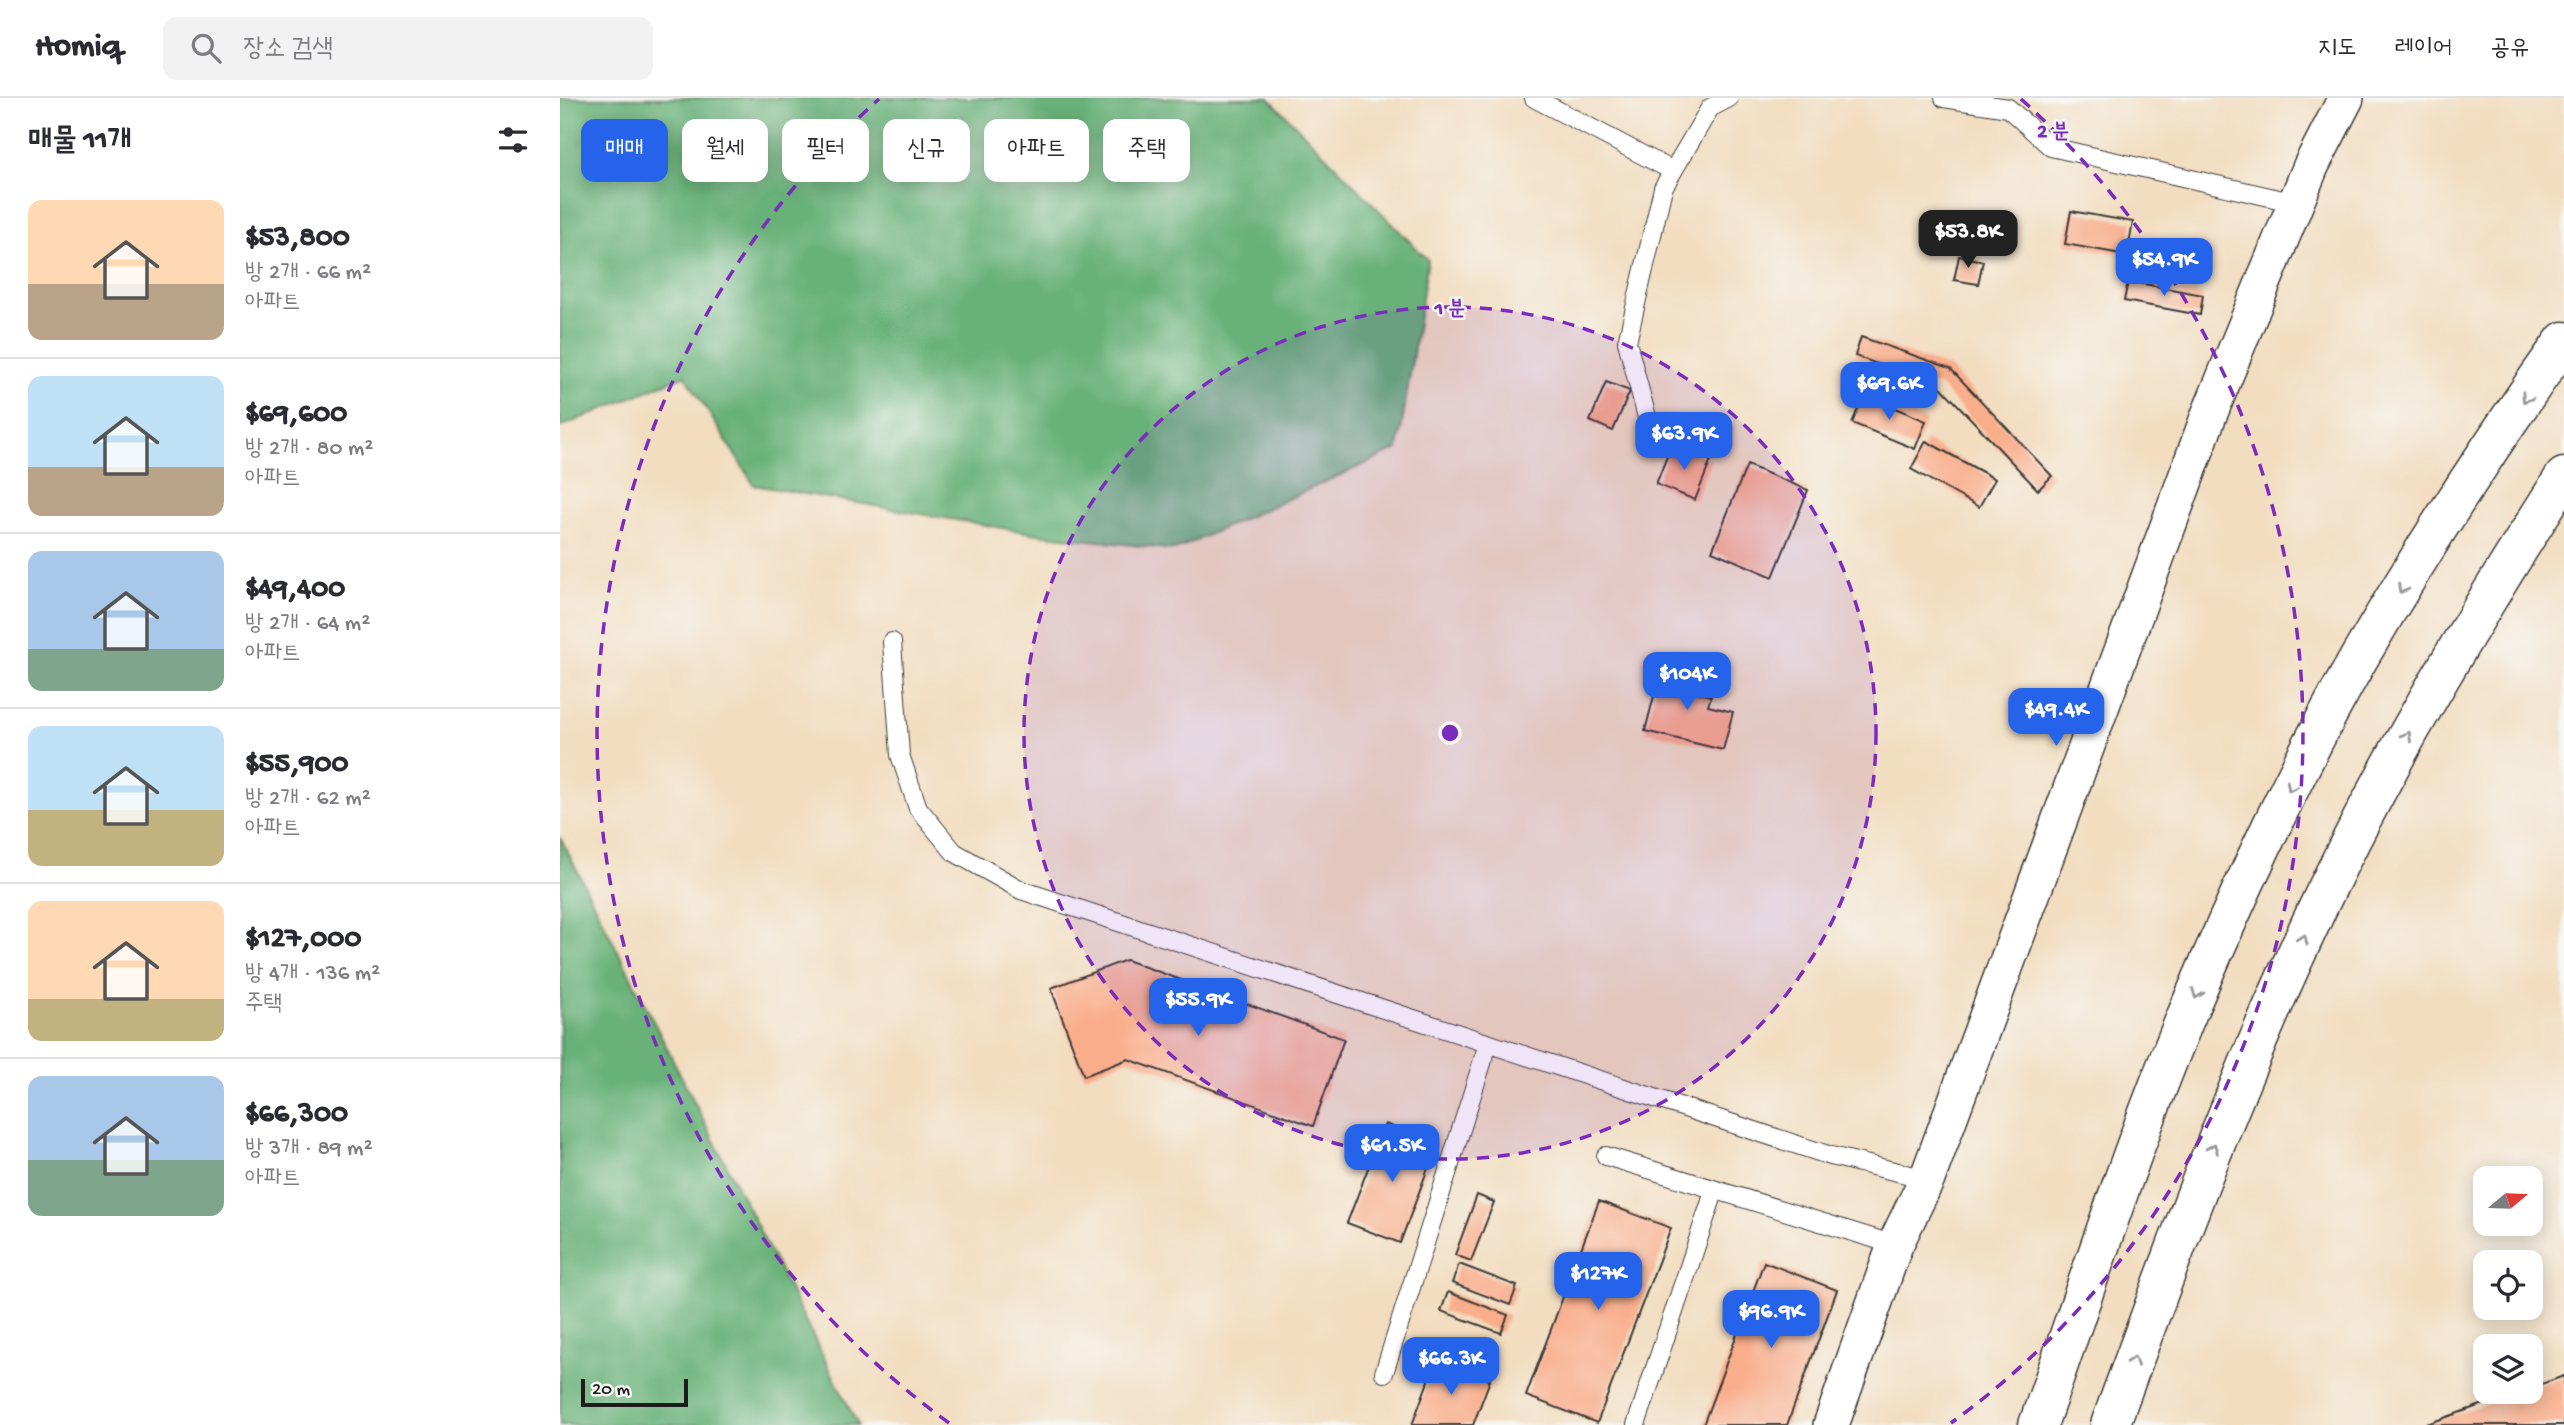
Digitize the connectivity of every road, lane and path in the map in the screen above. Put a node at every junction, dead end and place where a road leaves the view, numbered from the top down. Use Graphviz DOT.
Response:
graph roads {
  1 [pos="1534,98"];
  2 [pos="1730,98"];
  3 [pos="1944,98"];
  4 [pos="2346,98"];
  5 [pos="1673,171"];
  6 [pos="2296,203"];
  7 [pos="2564,341"];
  8 [pos="1653,440"];
  9 [pos="2564,477"];
  10 [pos="892,642"];
  11 [pos="1488,1044"];
  12 [pos="1606,1156"];
  13 [pos="1927,1179"];
  14 [pos="1714,1192"];
  15 [pos="1895,1245"];
  16 [pos="1384,1373"];
  17 [pos="1636,1425"];
  18 [pos="1831,1425"];
  19 [pos="2038,1425"];
  20 [pos="2110,1425"];
  1 -- 5 [label="lane"];
  2 -- 5 [label="lane"];
  3 -- 6 [label="lane"];
  4 -- 6 [label="street"];
  5 -- 8 [label="lane"];
  6 -- 13 [label="street"];
  7 -- 19 [label="main road, one-way"];
  20 -- 9 [label="main road, one-way"];
  10 -- 11 [label="lane"];
  11 -- 13 [label="lane"];
  11 -- 16 [label="lane"];
  12 -- 14 [label="lane"];
  13 -- 15 [label="street"];
  14 -- 15 [label="lane"];
  14 -- 17 [label="lane"];
  15 -- 18 [label="street"];
}
